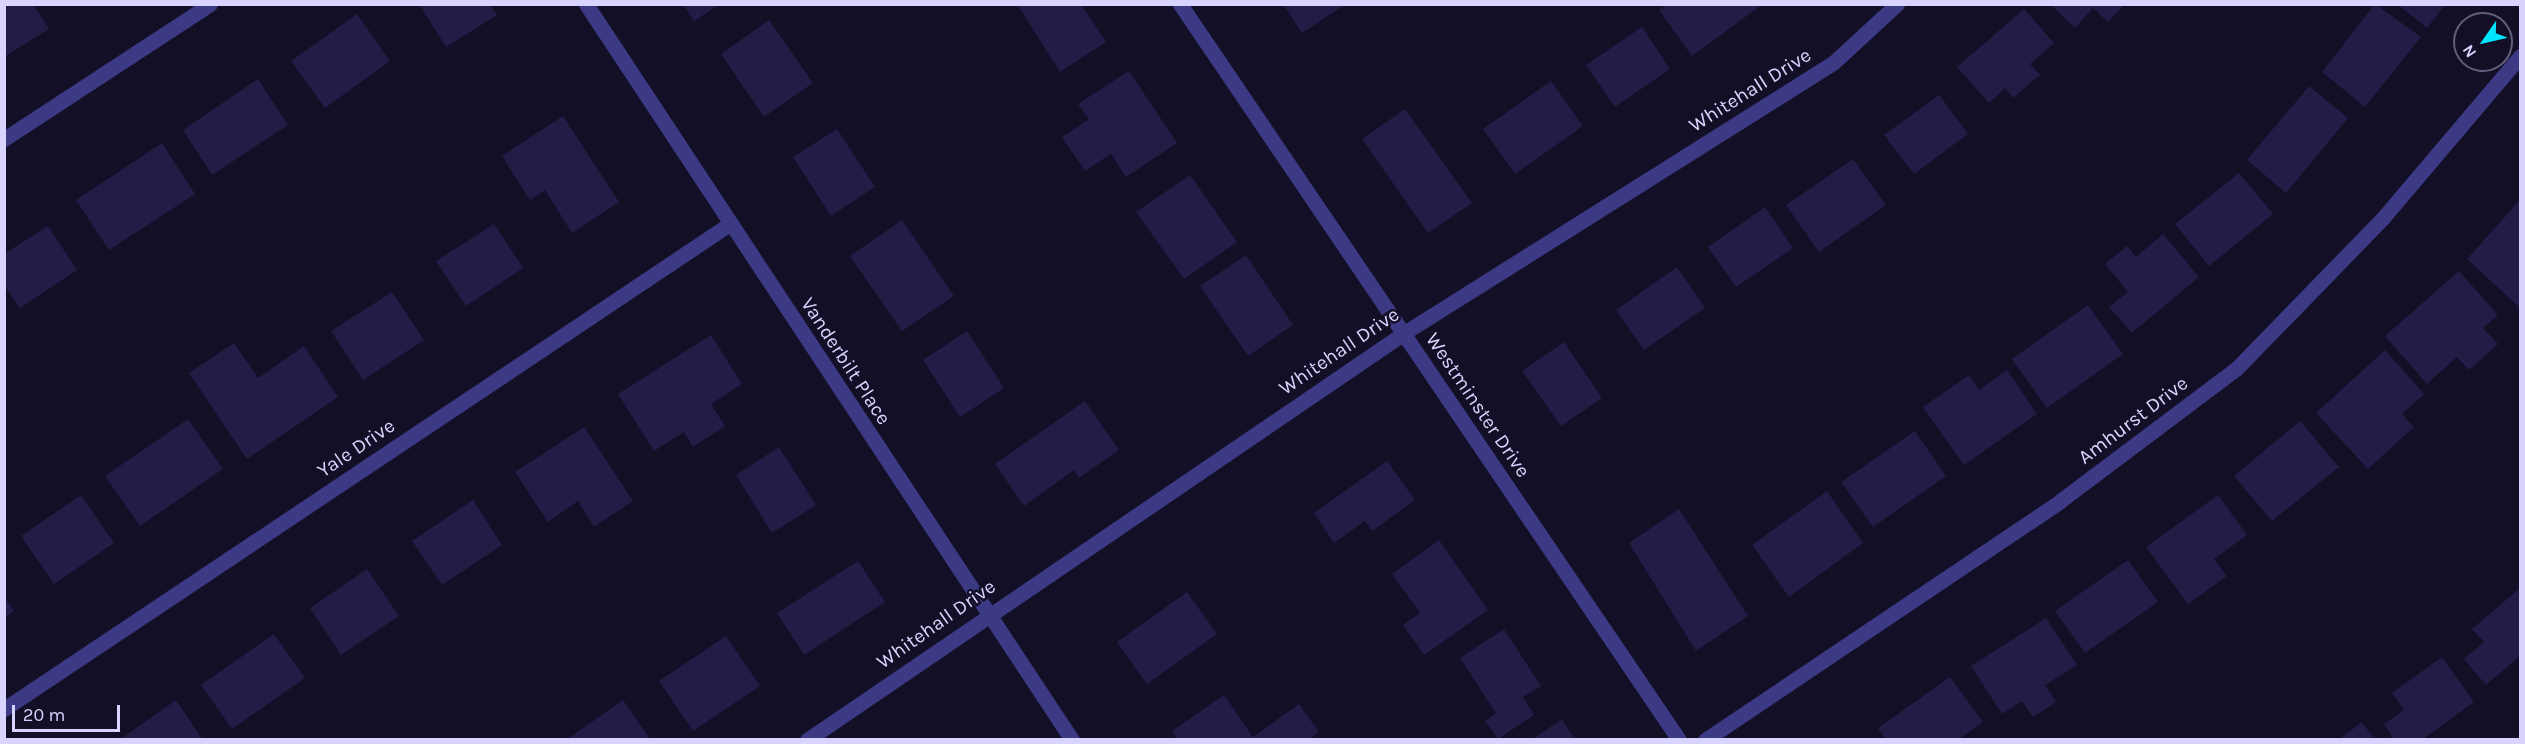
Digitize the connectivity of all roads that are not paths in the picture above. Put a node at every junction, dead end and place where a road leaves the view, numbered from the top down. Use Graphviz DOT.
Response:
graph roads {
  1 [pos="210,4"];
  2 [pos="586,4"];
  3 [pos="1180,4"];
  4 [pos="1897,4"];
  5 [pos="2520,56"];
  6 [pos="4,139"];
  7 [pos="731,223"];
  8 [pos="1404,333"];
  9 [pos="987,614"];
  10 [pos="4,709"];
  11 [pos="807,740"];
  12 [pos="1072,740"];
  13 [pos="1679,740"];
  14 [pos="1705,740"];
  1 -- 6 [label="street"];
  2 -- 7 [label="street, Vanderbilt Place"];
  3 -- 8 [label="street, Westminster Drive"];
  4 -- 8 [label="street, Whitehall Drive"];
  5 -- 14 [label="street, Amhurst Drive"];
  7 -- 9 [label="street, Vanderbilt Place"];
  7 -- 10 [label="street, Yale Drive"];
  8 -- 9 [label="street, Whitehall Drive"];
  8 -- 13 [label="street, Westminster Drive"];
  9 -- 11 [label="street, Whitehall Drive"];
  9 -- 12 [label="street, Vanderbilt Place"];
}
